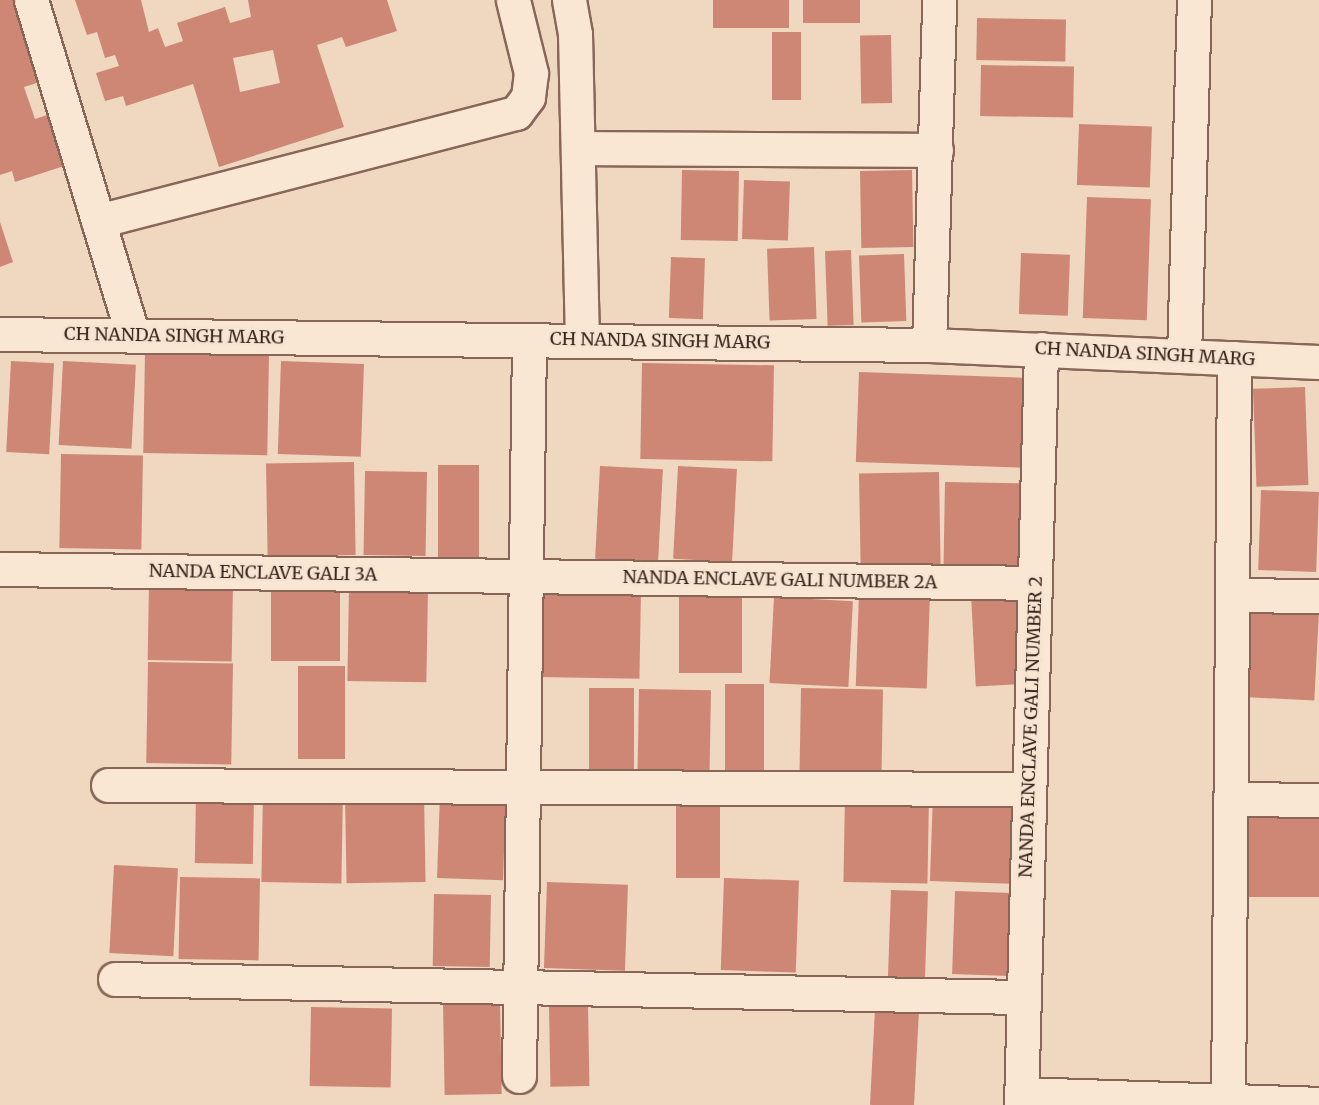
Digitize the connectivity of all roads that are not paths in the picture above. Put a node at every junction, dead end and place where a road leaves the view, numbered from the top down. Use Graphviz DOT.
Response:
graph roads {
  1 [pos="31,0"];
  2 [pos="513,0"];
  3 [pos="570,0"];
  4 [pos="939,0"];
  5 [pos="1194,0"];
  6 [pos="579,148"];
  7 [pos="936,150"];
  8 [pos="98,221"];
  9 [pos="0,333"];
  10 [pos="133,335"];
  11 [pos="529,340"];
  12 [pos="582,340"];
  13 [pos="929,345"];
  14 [pos="1041,349"];
  15 [pos="1184,356"];
  16 [pos="1234,358"];
  17 [pos="1319,362"];
  18 [pos="0,569"];
  19 [pos="526,576"];
  20 [pos="1035,583"];
  21 [pos="1232,595"];
  22 [pos="1319,596"];
  23 [pos="108,785"];
  24 [pos="523,787"];
  25 [pos="1028,789"];
  26 [pos="1230,799"];
  27 [pos="1319,800"];
  28 [pos="115,980"];
  29 [pos="520,987"];
  30 [pos="1023,997"];
  31 [pos="519,1076"];
  32 [pos="1021,1100"];
  33 [pos="1228,1103"];
  34 [pos="1319,1104"];
  1 -- 8 [label="street"];
  2 -- 8 [label="street"];
  3 -- 6 [label="street"];
  4 -- 7 [label="street"];
  5 -- 15 [label="street"];
  6 -- 7 [label="street"];
  6 -- 12 [label="street"];
  7 -- 13 [label="street"];
  8 -- 10 [label="street"];
  9 -- 10 [label="street, CH NANDA SINGH MARG"];
  10 -- 11 [label="street, CH NANDA SINGH MARG"];
  11 -- 12 [label="street, CH NANDA SINGH MARG"];
  11 -- 19 [label="street"];
  12 -- 13 [label="street, CH NANDA SINGH MARG"];
  13 -- 14 [label="street, CH NANDA SINGH MARG"];
  14 -- 15 [label="street, CH NANDA SINGH MARG"];
  14 -- 20 [label="street, NANDA ENCLAVE GALI NUMBER 2"];
  15 -- 16 [label="street, CH NANDA SINGH MARG"];
  16 -- 17 [label="street, CH NANDA SINGH MARG"];
  16 -- 21 [label="street"];
  18 -- 19 [label="street, NANDA ENCLAVE GALI 3A"];
  19 -- 20 [label="street, NANDA ENCLAVE GALI NUMBER 2A"];
  19 -- 24 [label="street"];
  20 -- 25 [label="street, NANDA ENCLAVE GALI NUMBER 2"];
  21 -- 22 [label="street"];
  21 -- 26 [label="street"];
  23 -- 24 [label="street"];
  24 -- 25 [label="street"];
  24 -- 29 [label="street"];
  25 -- 30 [label="street, NANDA ENCLAVE GALI NUMBER 2"];
  26 -- 27 [label="street"];
  26 -- 33 [label="street"];
  28 -- 29 [label="street"];
  29 -- 30 [label="street"];
  29 -- 31 [label="street"];
  30 -- 32 [label="street, NANDA ENCLAVE GALI NUMBER 2"];
  32 -- 33 [label="street"];
  33 -- 34 [label="street"];
}
